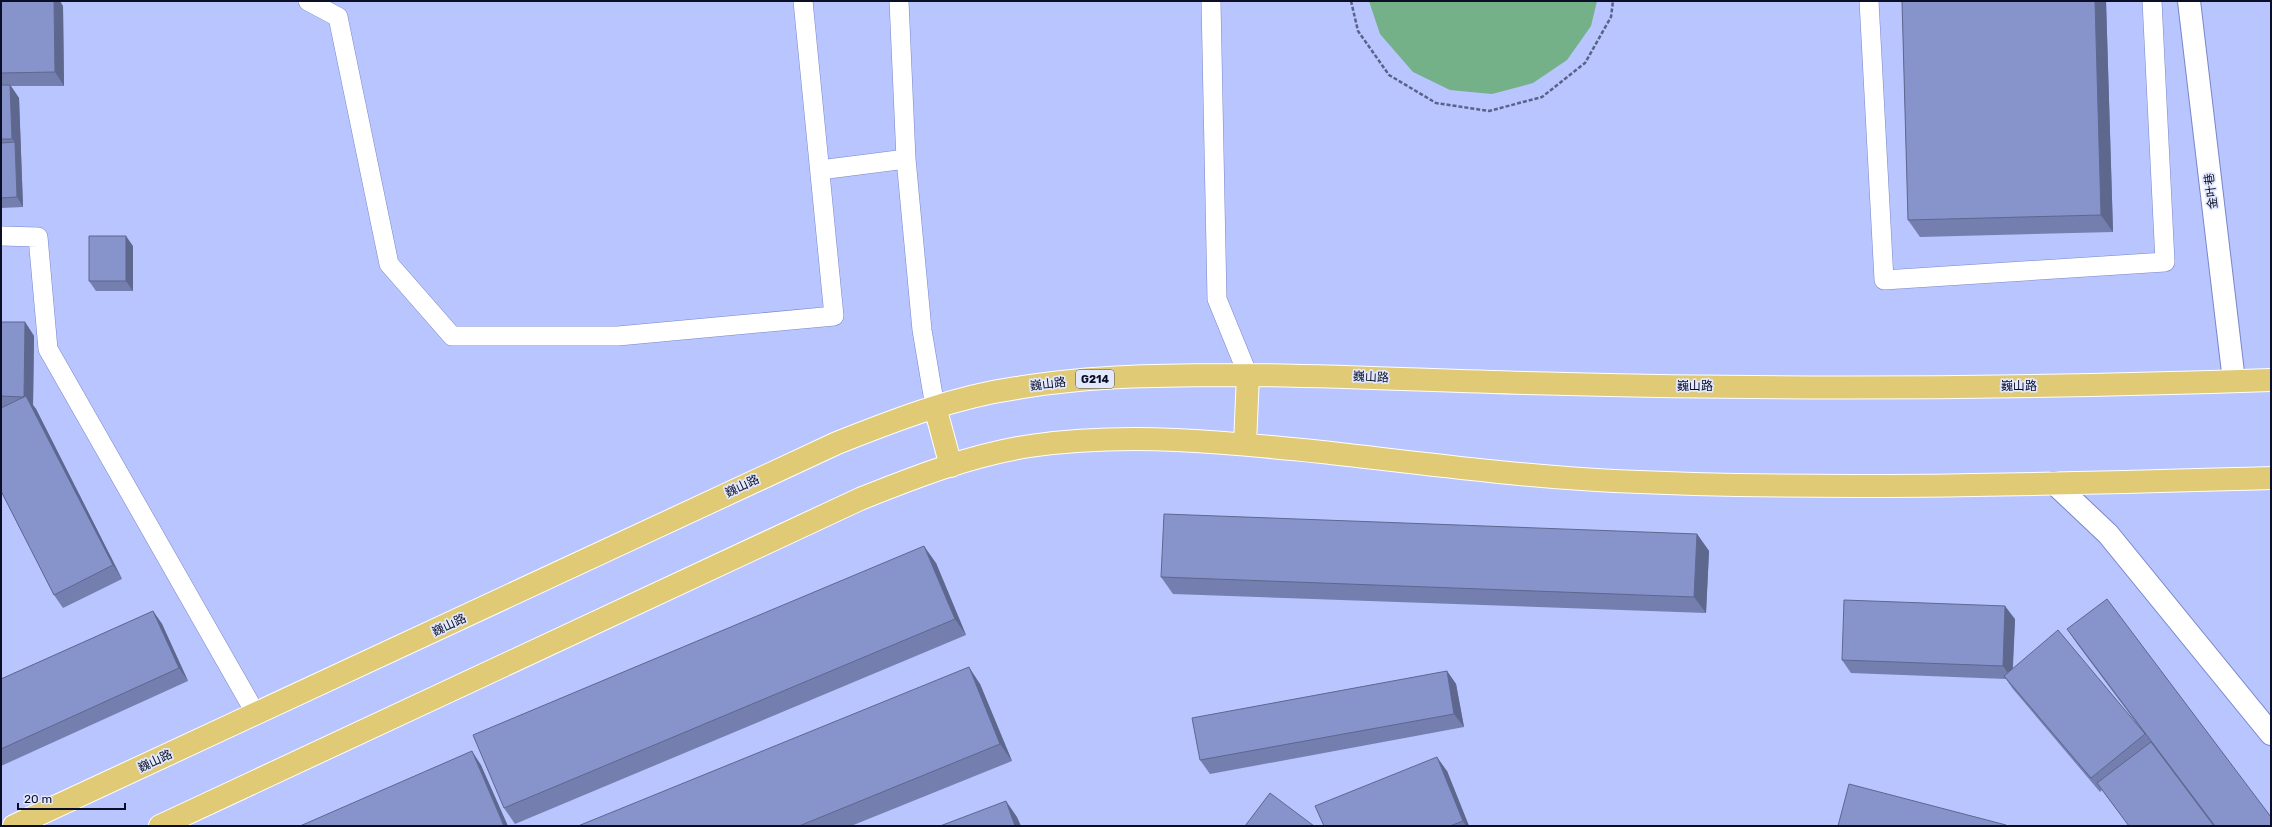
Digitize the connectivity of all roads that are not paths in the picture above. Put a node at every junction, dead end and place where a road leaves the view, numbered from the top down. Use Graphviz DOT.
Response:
graph roads {
  1 [pos="308,1"];
  2 [pos="803,1"];
  3 [pos="899,1"];
  4 [pos="1211,1"];
  5 [pos="1869,1"];
  6 [pos="2152,1"];
  7 [pos="2189,1"];
  8 [pos="906,159"];
  9 [pos="820,170"];
  10 [pos="1,236"];
  11 [pos="1248,375"];
  12 [pos="2271,380"];
  13 [pos="2234,381"];
  14 [pos="935,407"];
  15 [pos="1244,444"];
  16 [pos="951,466"];
  17 [pos="2271,478"];
  18 [pos="2054,483"];
  19 [pos="256,714"];
  20 [pos="2271,734"];
  21 [pos="14,826"];
  22 [pos="160,826"];
  1 -- 9 [label="lane"];
  2 -- 9 [label="lane"];
  3 -- 8 [label="lane"];
  4 -- 11 [label="lane"];
  5 -- 6 [label="lane"];
  7 -- 13 [label="street, 金叶巷"];
  8 -- 9 [label="lane"];
  8 -- 14 [label="lane"];
  10 -- 19 [label="lane"];
  11 -- 13 [label="highway, 巍山路 / G214"];
  11 -- 14 [label="highway, 巍山路 / G214"];
  11 -- 15 [label="highway"];
  12 -- 13 [label="highway, 巍山路 / G214"];
  14 -- 16 [label="highway"];
  14 -- 19 [label="highway, 巍山路 / G214"];
  15 -- 16 [label="highway"];
  15 -- 18 [label="highway"];
  16 -- 22 [label="highway"];
  17 -- 18 [label="highway"];
  18 -- 20 [label="street"];
  19 -- 21 [label="highway, 巍山路 / G214"];
}
